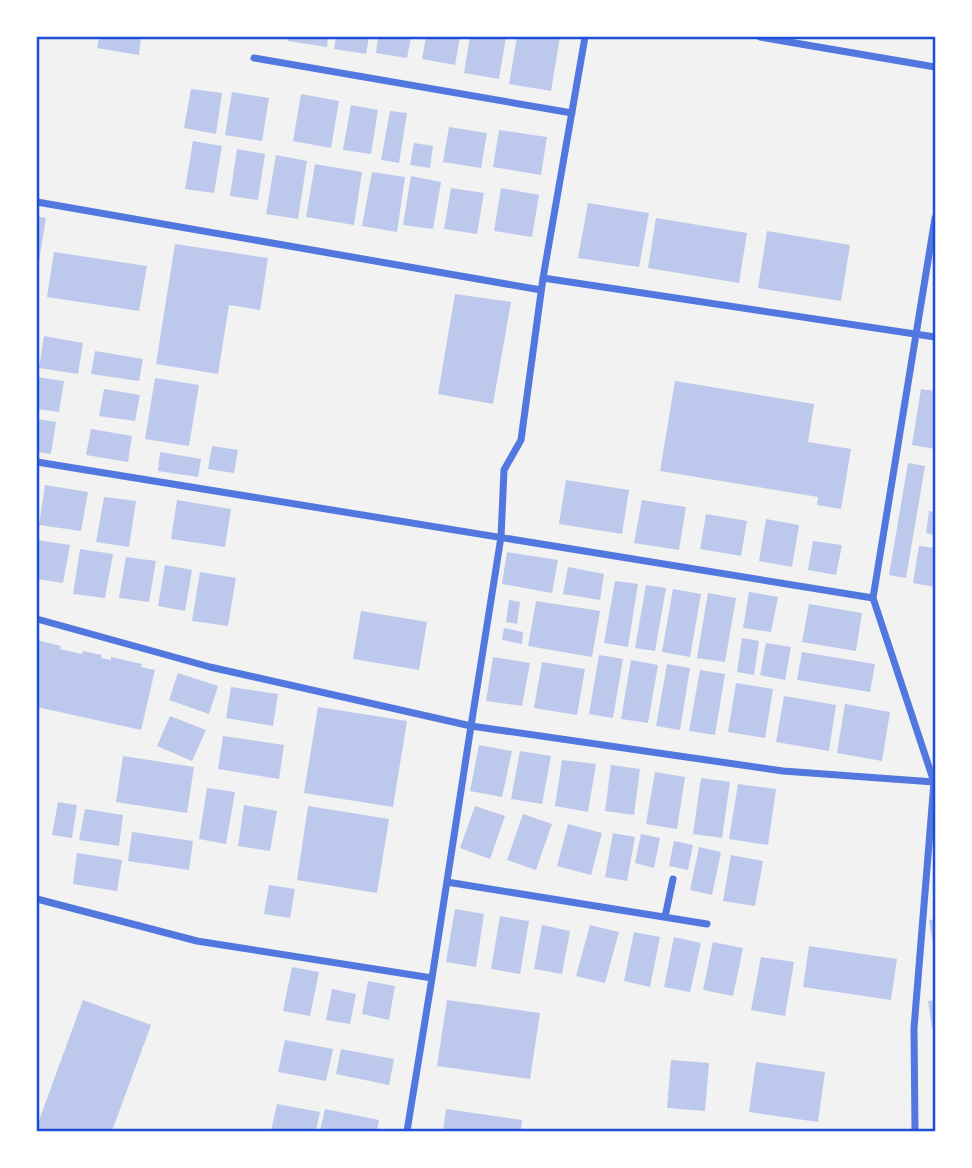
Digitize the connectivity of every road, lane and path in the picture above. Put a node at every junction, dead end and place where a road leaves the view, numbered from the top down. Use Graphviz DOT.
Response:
graph roads {
  1 [pos="585,37"];
  2 [pos="760,37"];
  3 [pos="254,58"];
  4 [pos="935,67"];
  5 [pos="572,113"];
  6 [pos="37,202"];
  7 [pos="935,218"];
  8 [pos="543,278"];
  9 [pos="541,290"];
  10 [pos="915,334"];
  11 [pos="935,337"];
  12 [pos="37,462"];
  13 [pos="501,537"];
  14 [pos="873,598"];
  15 [pos="37,619"];
  16 [pos="471,726"];
  17 [pos="934,782"];
  18 [pos="673,878"];
  19 [pos="447,881"];
  20 [pos="37,899"];
  21 [pos="665,917"];
  22 [pos="707,924"];
  23 [pos="432,978"];
  24 [pos="407,1131"];
  25 [pos="915,1131"];
  1 -- 5 [label="street"];
  2 -- 4 [label="street"];
  3 -- 5 [label="street"];
  5 -- 8 [label="street"];
  6 -- 9 [label="street"];
  7 -- 10 [label="street"];
  8 -- 9 [label="street"];
  8 -- 10 [label="street"];
  9 -- 13 [label="street"];
  10 -- 11 [label="street"];
  10 -- 14 [label="street"];
  12 -- 13 [label="street"];
  13 -- 14 [label="street"];
  13 -- 16 [label="street"];
  14 -- 17 [label="street"];
  15 -- 16 [label="street"];
  16 -- 17 [label="street"];
  16 -- 19 [label="street"];
  17 -- 25 [label="street"];
  18 -- 21 [label="street"];
  19 -- 21 [label="street"];
  19 -- 23 [label="street"];
  20 -- 23 [label="street"];
  21 -- 22 [label="street"];
  23 -- 24 [label="street"];
}
